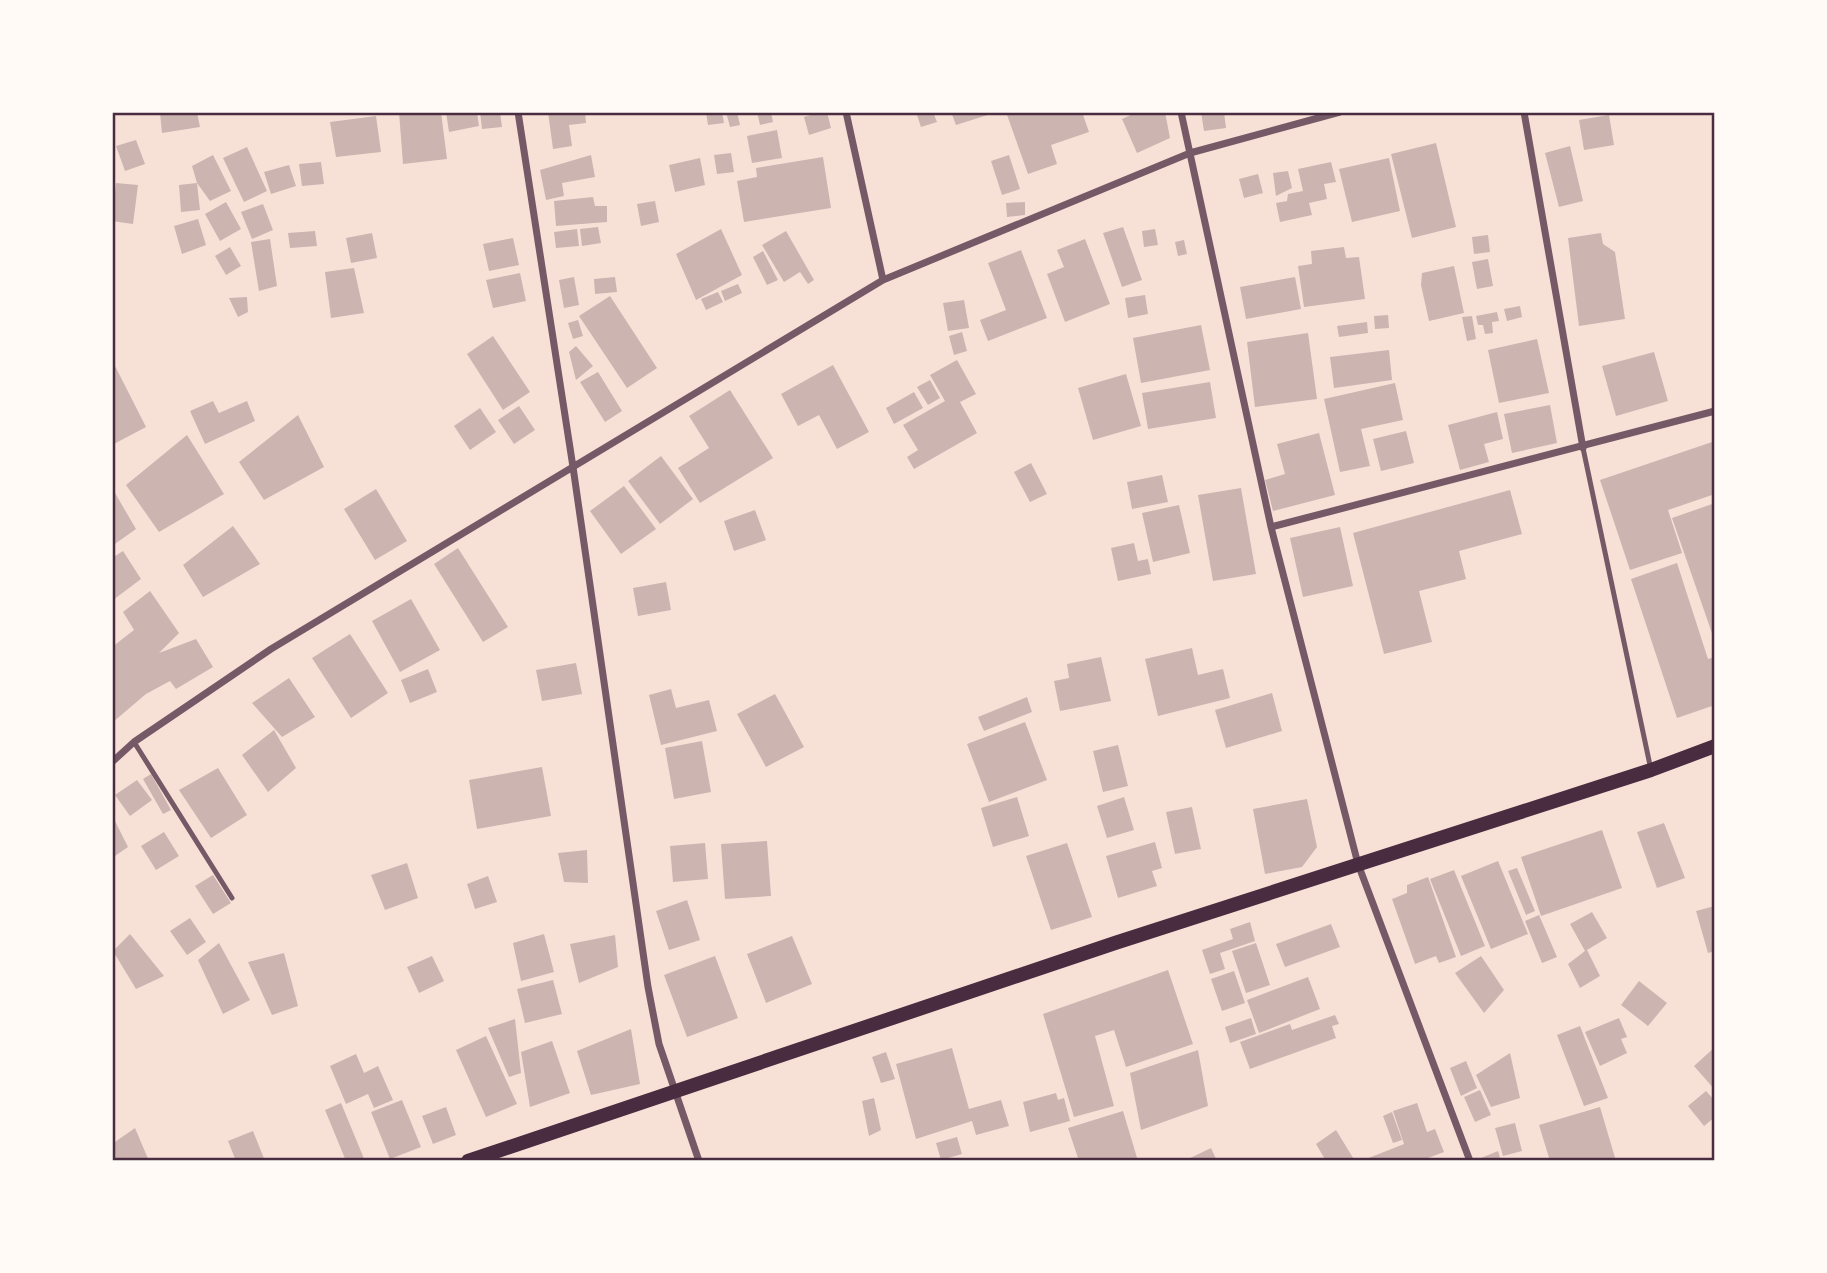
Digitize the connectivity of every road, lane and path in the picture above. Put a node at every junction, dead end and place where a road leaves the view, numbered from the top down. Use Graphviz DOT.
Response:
graph roads {
  1 [pos="518,112"];
  2 [pos="846,112"];
  3 [pos="1181,112"];
  4 [pos="1340,112"];
  5 [pos="1524,112"];
  6 [pos="1190,153"];
  7 [pos="883,280"];
  8 [pos="1715,411"];
  9 [pos="1583,447"];
  10 [pos="573,467"];
  11 [pos="1271,527"];
  12 [pos="134,742"];
  13 [pos="1715,746"];
  14 [pos="112,762"];
  15 [pos="1651,770"];
  16 [pos="1357,864"];
  17 [pos="232,898"];
  18 [pos="674,1090"];
  19 [pos="468,1161"];
  20 [pos="699,1161"];
  21 [pos="1470,1161"];
  1 -- 10 [label="street"];
  2 -- 7 [label="street"];
  3 -- 6 [label="street"];
  4 -- 6 [label="street"];
  5 -- 9 [label="street"];
  6 -- 7 [label="street"];
  6 -- 11 [label="street"];
  7 -- 10 [label="street"];
  8 -- 9 [label="street"];
  9 -- 11 [label="street"];
  9 -- 15 [label="lane"];
  10 -- 12 [label="street"];
  10 -- 18 [label="street"];
  11 -- 16 [label="street"];
  12 -- 14 [label="street"];
  12 -- 17 [label="lane"];
  13 -- 15 [label="main road"];
  15 -- 16 [label="main road"];
  16 -- 18 [label="main road"];
  16 -- 21 [label="street"];
  18 -- 19 [label="main road"];
  18 -- 20 [label="street"];
}
